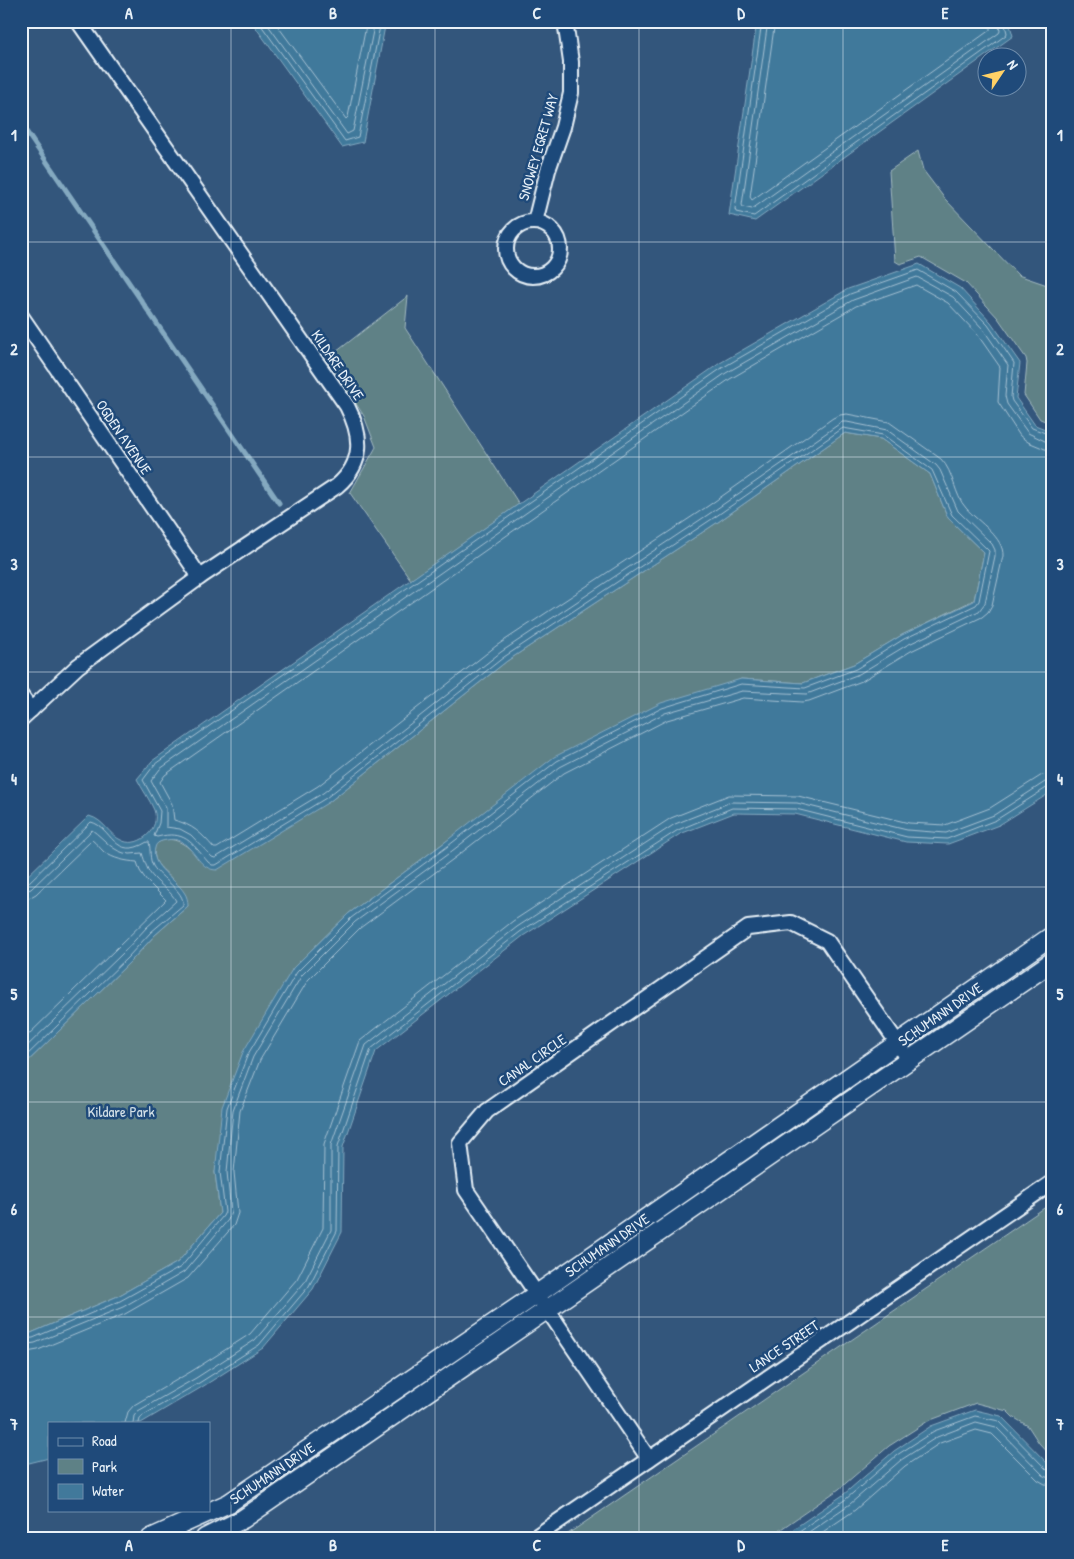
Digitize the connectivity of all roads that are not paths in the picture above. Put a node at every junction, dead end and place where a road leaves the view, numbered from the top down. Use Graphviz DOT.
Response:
graph roads {
  1 [pos="78,21"];
  2 [pos="565,21"];
  3 [pos="535,222"];
  4 [pos="21,316"];
  5 [pos="200,577"];
  6 [pos="21,696"];
  7 [pos="26,714"];
  8 [pos="1053,936"];
  9 [pos="1053,961"];
  10 [pos="898,1043"];
  11 [pos="910,1061"];
  12 [pos="1053,1182"];
  13 [pos="537,1294"];
  14 [pos="548,1310"];
  15 [pos="649,1459"];
  16 [pos="209,1512"];
  17 [pos="210,1512"];
  18 [pos="151,1538"];
  19 [pos="205,1538"];
  20 [pos="534,1538"];
  1 -- 5 [label="street, KILDARE DRIVE"];
  2 -- 3 [label="street, SNOWEY EGRET WAY"];
  4 -- 5 [label="street, OGDEN AVENUE"];
  5 -- 7 [label="street, KILDARE DRIVE"];
  6 -- 7 [label="street"];
  8 -- 10 [label="street, SCHUMANN DRIVE"];
  9 -- 11 [label="street, SCHUMANN DRIVE"];
  10 -- 11 [label="street, CANAL CIRCLE"];
  10 -- 13 [label="street, SCHUMANN DRIVE"];
  10 -- 13 [label="street, CANAL CIRCLE"];
  11 -- 14 [label="street, SCHUMANN DRIVE"];
  12 -- 15 [label="street, LANCE STREET"];
  13 -- 14 [label="street, CANAL CIRCLE"];
  13 -- 17 [label="street, SCHUMANN DRIVE"];
  14 -- 15 [label="street, CANAL CIRCLE"];
  14 -- 19 [label="street, SCHUMANN DRIVE"];
  15 -- 20 [label="street, LANCE STREET"];
  16 -- 18 [label="street, SCHUMANN DRIVE"];
}
